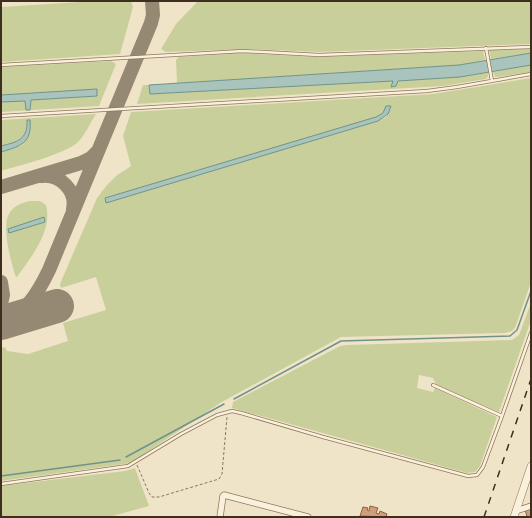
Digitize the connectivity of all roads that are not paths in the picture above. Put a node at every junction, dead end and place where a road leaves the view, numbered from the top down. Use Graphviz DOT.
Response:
graph roads {
  1 [pos="531,47"];
  2 [pos="486,48"];
  3 [pos="1,65"];
  4 [pos="531,74"];
  5 [pos="492,81"];
  6 [pos="1,116"];
  7 [pos="531,333"];
  8 [pos="433,385"];
  9 [pos="502,416"];
  10 [pos="531,468"];
  11 [pos="1,484"];
  12 [pos="527,488"];
  13 [pos="531,506"];
  14 [pos="515,514"];
  15 [pos="220,517"];
  16 [pos="308,517"];
  1 -- 2 [label="lane"];
  2 -- 3 [label="lane"];
  2 -- 5 [label="lane"];
  4 -- 5 [label="lane"];
  5 -- 6 [label="lane"];
  7 -- 9 [label="lane"];
  8 -- 9 [label="lane"];
  9 -- 11 [label="lane"];
  10 -- 12 [label="street"];
  12 -- 14 [label="street"];
  13 -- 14 [label="street"];
  15 -- 16 [label="street"];
}
